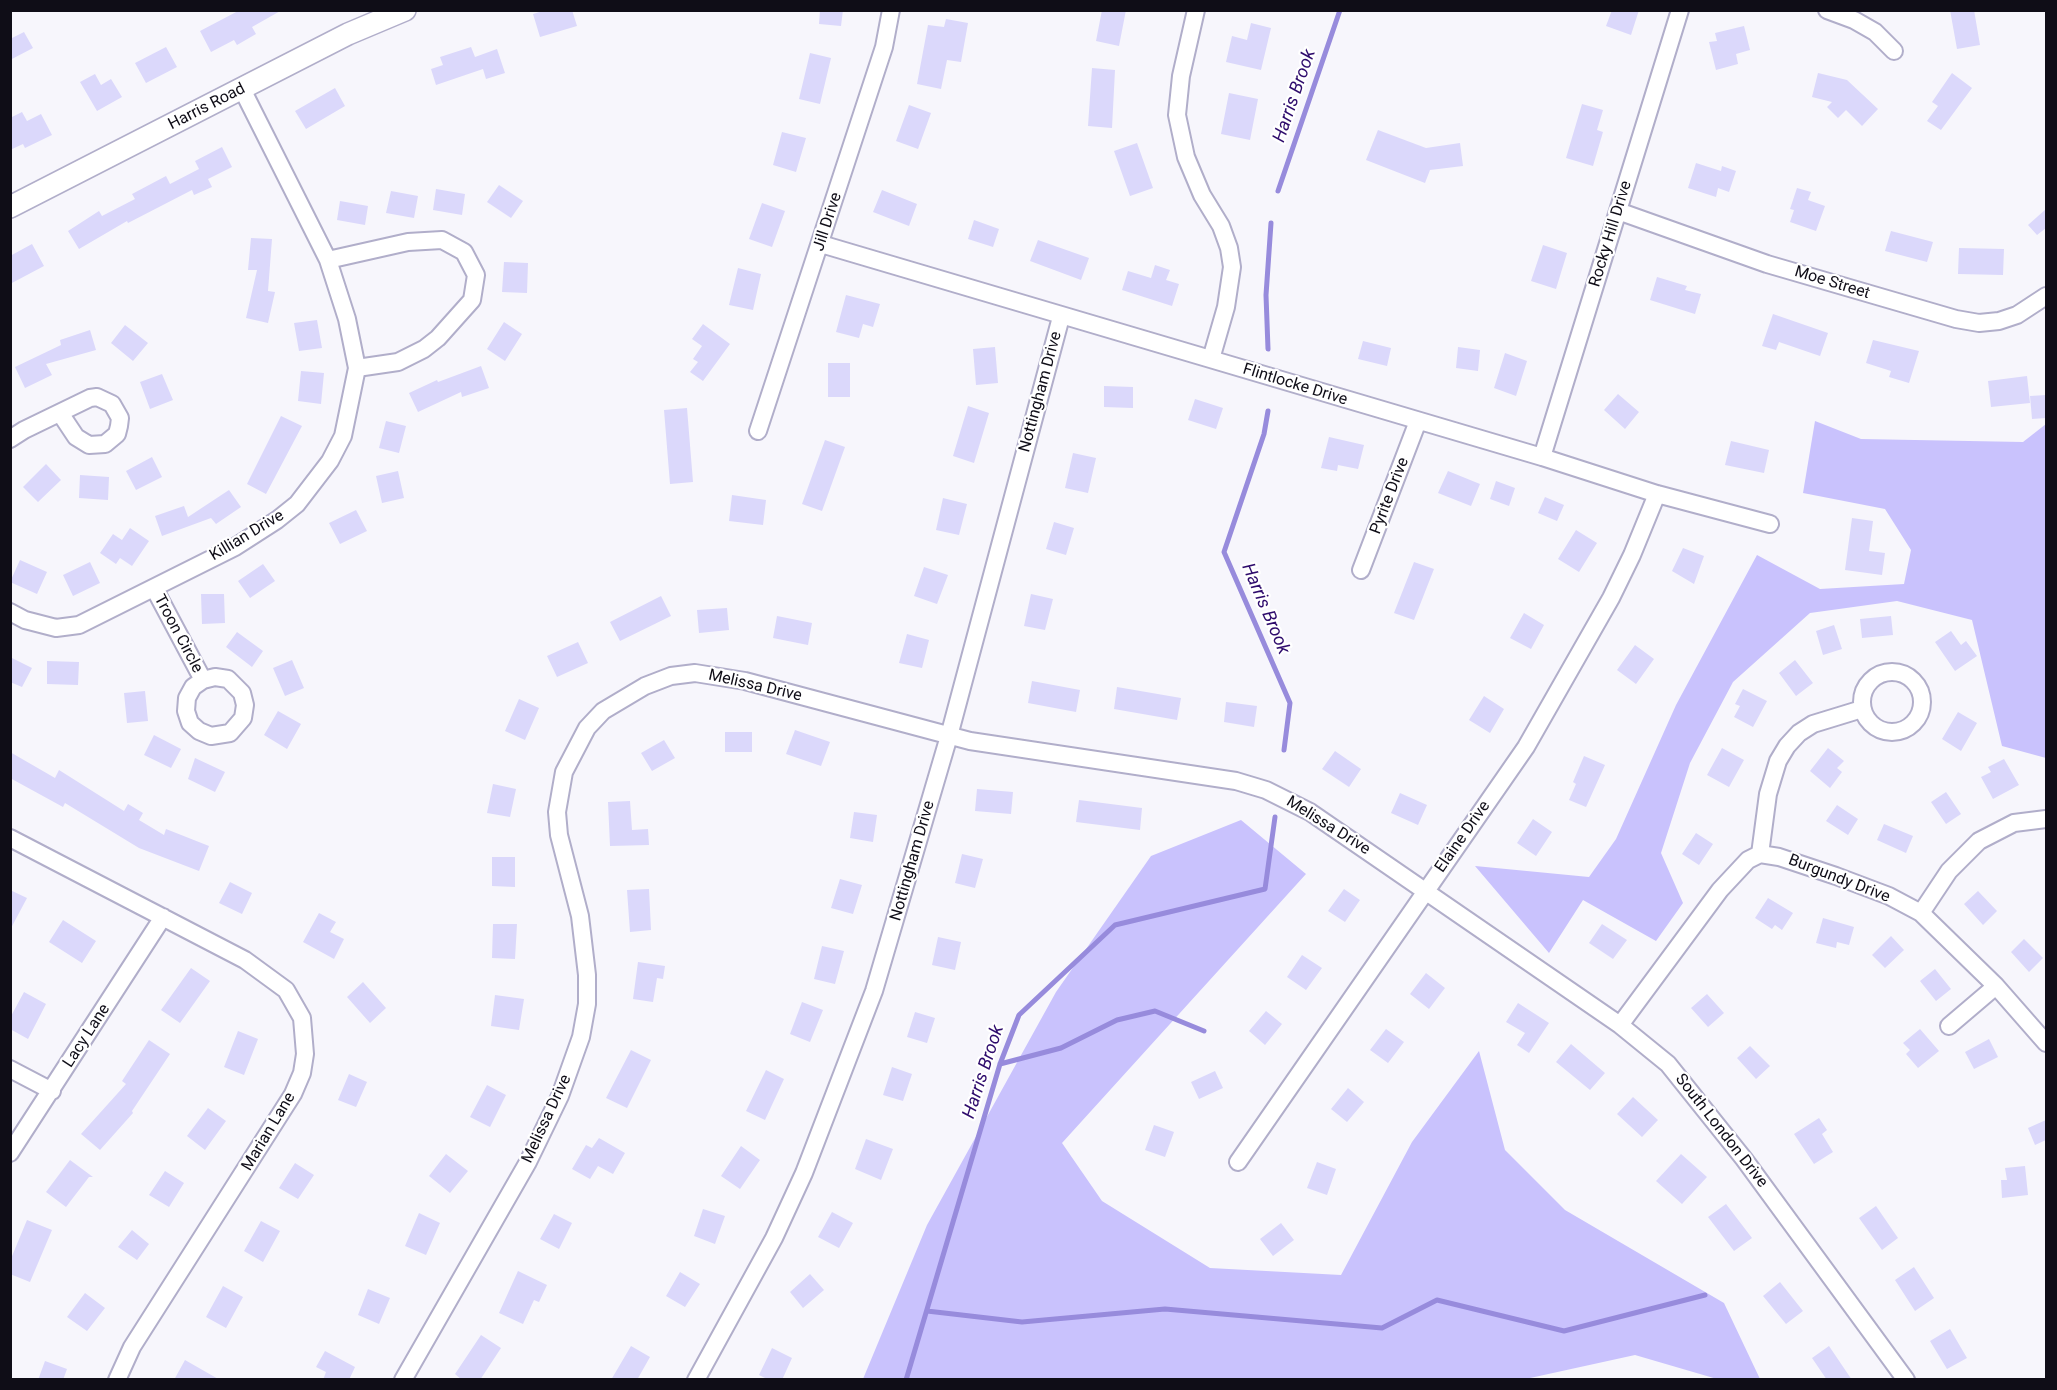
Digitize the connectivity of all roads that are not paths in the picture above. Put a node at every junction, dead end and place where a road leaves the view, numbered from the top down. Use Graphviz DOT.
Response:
graph roads {
  1 [pos="405,10"];
  2 [pos="891,10"];
  3 [pos="1196,10"];
  4 [pos="1680,10"];
  5 [pos="1827,10"];
  6 [pos="1894,51"];
  7 [pos="242,89"];
  8 [pos="10,207"];
  9 [pos="1618,211"];
  10 [pos="821,244"];
  11 [pos="328,260"];
  12 [pos="2046,296"];
  13 [pos="1061,317"];
  14 [pos="1211,359"];
  15 [pos="357,368"];
  16 [pos="60,413"];
  17 [pos="1418,421"];
  18 [pos="758,431"];
  19 [pos="10,439"];
  20 [pos="1542,457"];
  21 [pos="1657,494"];
  22 [pos="1770,524"];
  23 [pos="1361,570"];
  24 [pos="154,588"];
  25 [pos="10,612"];
  26 [pos="202,680"];
  27 [pos="1862,709"];
  28 [pos="949,736"];
  29 [pos="2046,819"];
  30 [pos="10,838"];
  31 [pos="1760,854"];
  32 [pos="1426,891"];
  33 [pos="1921,913"];
  34 [pos="163,917"];
  35 [pos="1996,986"];
  36 [pos="1620,1025"];
  37 [pos="1949,1026"];
  38 [pos="2046,1043"];
  39 [pos="10,1069"];
  40 [pos="52,1091"];
  41 [pos="10,1154"];
  42 [pos="1238,1162"];
  43 [pos="117,1380"];
  44 [pos="403,1380"];
  45 [pos="696,1380"];
  46 [pos="1906,1380"];
  1 -- 7 [label="street, Harris Road"];
  2 -- 10 [label="street, Jill Drive"];
  3 -- 14 [label="street"];
  4 -- 9 [label="street, Rocky Hill Drive"];
  5 -- 6 [label="street"];
  7 -- 8 [label="street, Harris Road"];
  7 -- 11 [label="street, Killian Drive"];
  9 -- 12 [label="street, Moe Street"];
  9 -- 20 [label="street, Rocky Hill Drive"];
  10 -- 13 [label="street, Flintlocke Drive"];
  10 -- 18 [label="street, Jill Drive"];
  11 -- 15 [label="street, Killian Drive"];
  11 -- 15 [label="street"];
  13 -- 14 [label="street, Flintlocke Drive"];
  13 -- 28 [label="street, Nottingham Drive"];
  14 -- 17 [label="street, Flintlocke Drive"];
  15 -- 24 [label="street, Killian Drive"];
  16 -- 19 [label="street"];
  17 -- 20 [label="street, Flintlocke Drive"];
  17 -- 23 [label="street, Pyrite Drive"];
  20 -- 21 [label="street, Flintlocke Drive"];
  21 -- 22 [label="street, Flintlocke Drive"];
  21 -- 32 [label="street, Elaine Drive"];
  24 -- 25 [label="street, Killian Drive"];
  24 -- 26 [label="street, Troon Circle"];
  27 -- 31 [label="street"];
  28 -- 32 [label="street, Melissa Drive"];
  28 -- 44 [label="street, Melissa Drive"];
  28 -- 45 [label="street, Nottingham Drive"];
  29 -- 33 [label="street"];
  30 -- 34 [label="street, Marian Lane"];
  31 -- 33 [label="street, Burgundy Drive"];
  31 -- 36 [label="street"];
  32 -- 36 [label="street, South London Drive"];
  32 -- 42 [label="street, Elaine Drive"];
  33 -- 35 [label="street, Burgundy Drive"];
  34 -- 40 [label="street, Lacy Lane"];
  34 -- 43 [label="street, Marian Lane"];
  35 -- 37 [label="street"];
  35 -- 38 [label="street, Burgundy Drive"];
  36 -- 46 [label="street, South London Drive"];
  39 -- 40 [label="street"];
  40 -- 41 [label="street, Lacy Lane"];
}
